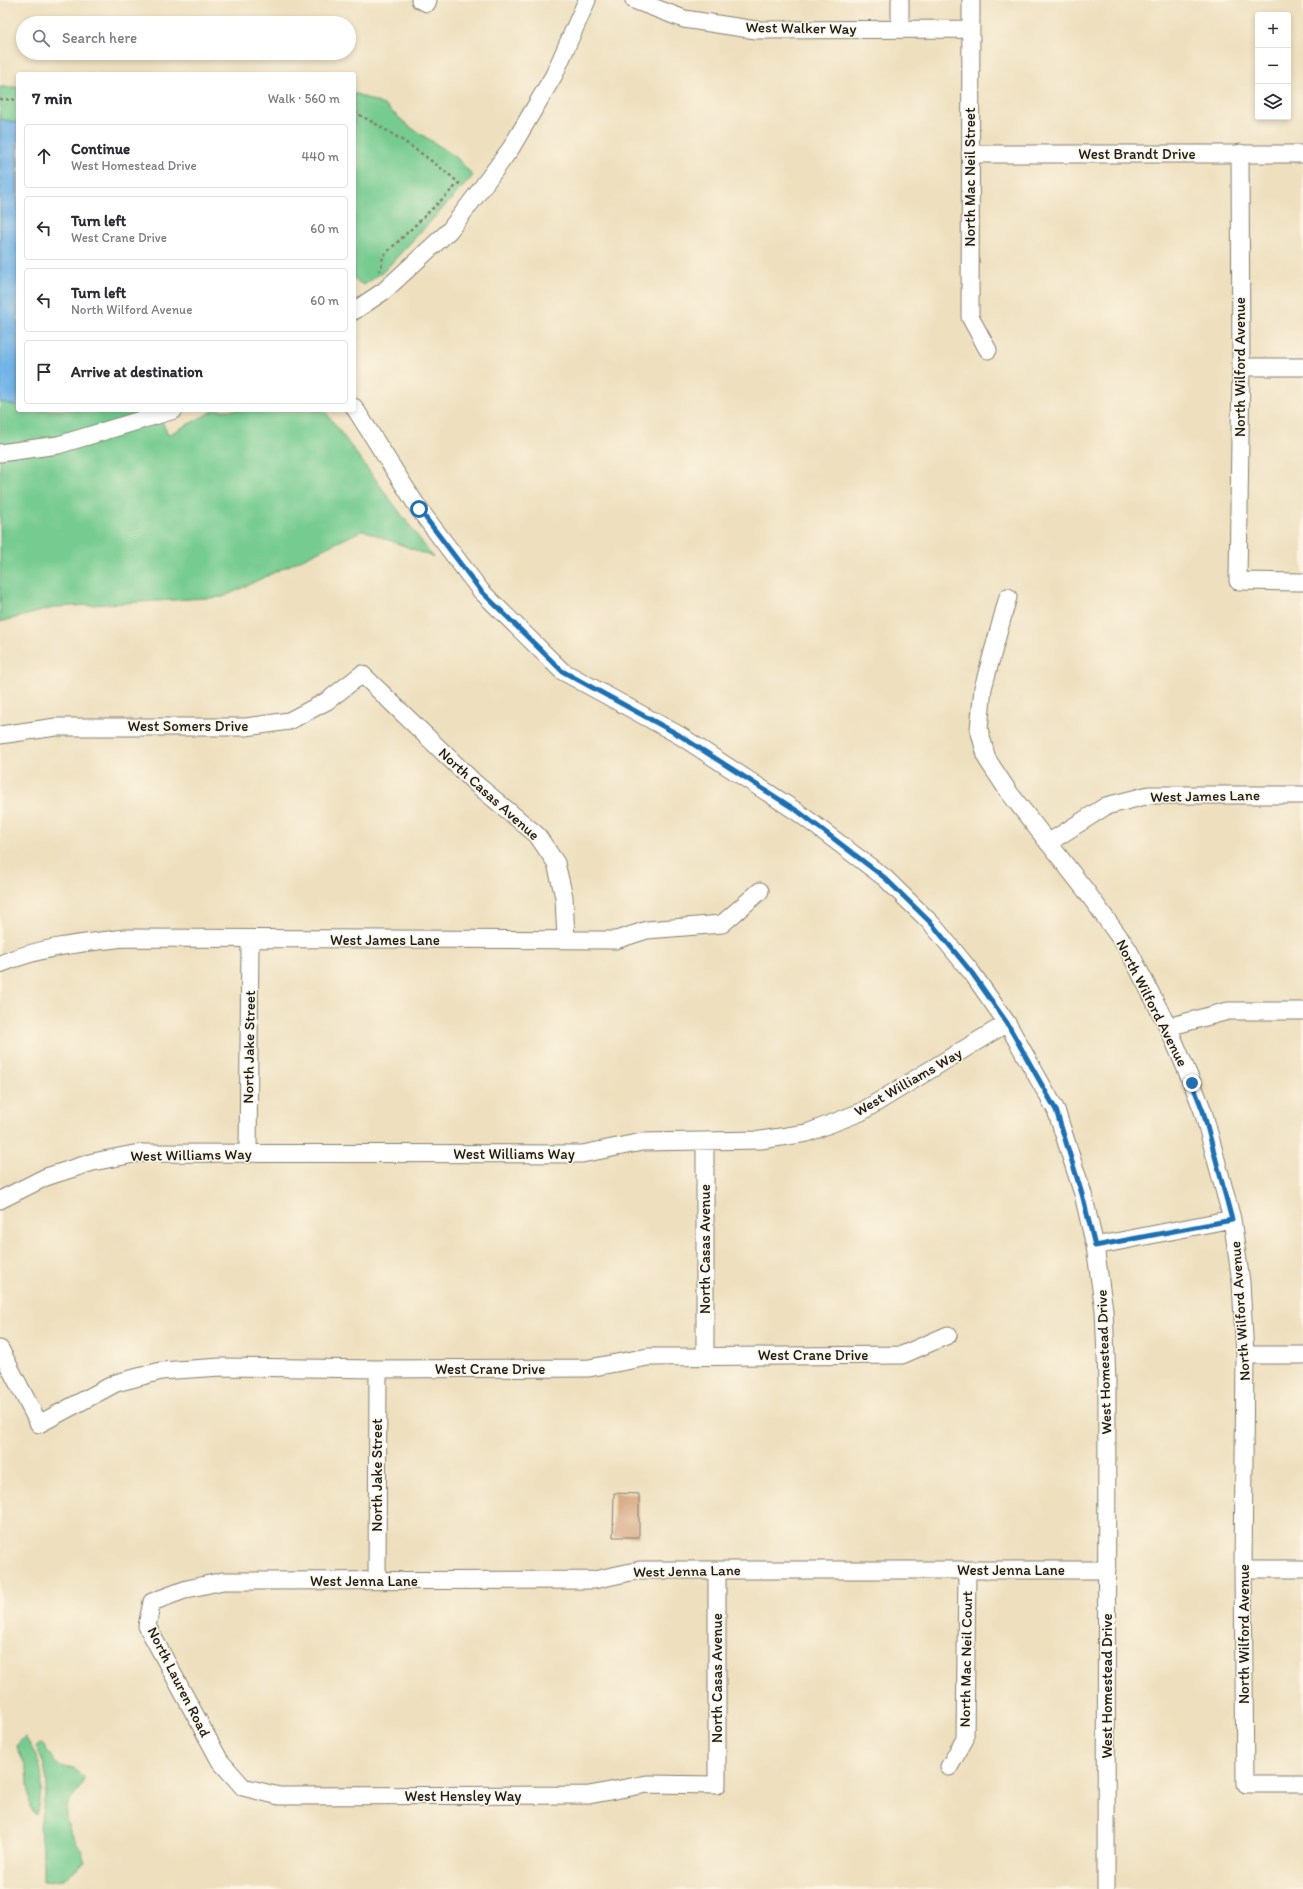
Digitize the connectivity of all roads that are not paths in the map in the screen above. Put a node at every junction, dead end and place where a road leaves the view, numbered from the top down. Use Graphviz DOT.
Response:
graph roads {
  1 [pos="587,0"];
  2 [pos="634,0"];
  3 [pos="900,0"];
  4 [pos="971,0"];
  5 [pos="900,29"];
  6 [pos="971,29"];
  7 [pos="1240,153"];
  8 [pos="970,154"];
  9 [pos="1303,154"];
  10 [pos="358,302"];
  11 [pos="988,350"];
  12 [pos="1241,367"];
  13 [pos="1303,367"];
  14 [pos="356,410"];
  15 [pos="165,412"];
  16 [pos="0,452"];
  17 [pos="1303,582"];
  18 [pos="1008,597"];
  19 [pos="362,674"];
  20 [pos="0,735"];
  21 [pos="1303,795"];
  22 [pos="1048,843"];
  23 [pos="760,891"];
  24 [pos="566,939"];
  25 [pos="250,940"];
  26 [pos="0,964"];
  27 [pos="1303,1011"];
  28 [pos="1007,1023"];
  29 [pos="1168,1026"];
  30 [pos="705,1142"];
  31 [pos="248,1154"];
  32 [pos="0,1200"];
  33 [pos="1232,1220"];
  34 [pos="1095,1246"];
  35 [pos="948,1335"];
  36 [pos="0,1349"];
  37 [pos="1246,1355"];
  38 [pos="1303,1355"];
  39 [pos="705,1356"];
  40 [pos="378,1369"];
  41 [pos="1244,1569"];
  42 [pos="1303,1569"];
  43 [pos="717,1570"];
  44 [pos="967,1570"];
  45 [pos="1107,1570"];
  46 [pos="377,1581"];
  47 [pos="152,1602"];
  48 [pos="220,1761"];
  49 [pos="949,1767"];
  50 [pos="1303,1784"];
  51 [pos="717,1785"];
  52 [pos="1106,1889"];
  1 -- 10 [label="street"];
  2 -- 5 [label="street, West Walker Way"];
  3 -- 5 [label="street"];
  4 -- 6 [label="street, North Mac Neil Street"];
  5 -- 6 [label="street, West Walker Way"];
  6 -- 8 [label="street, North Mac Neil Street"];
  7 -- 8 [label="street, West Brandt Drive"];
  7 -- 9 [label="street, West Brandt Drive"];
  7 -- 12 [label="street, North Wilford Avenue"];
  8 -- 11 [label="street, North Mac Neil Street"];
  12 -- 13 [label="street"];
  12 -- 17 [label="street, North Wilford Avenue"];
  14 -- 28 [label="street, West Homestead Drive"];
  15 -- 16 [label="street"];
  18 -- 22 [label="street, North Wilford Avenue"];
  19 -- 20 [label="street, West Somers Drive"];
  19 -- 24 [label="street, North Casas Avenue"];
  21 -- 22 [label="street, West James Lane"];
  22 -- 29 [label="street, North Wilford Avenue"];
  23 -- 24 [label="street, West James Lane"];
  24 -- 25 [label="street, West James Lane"];
  25 -- 26 [label="street, West James Lane"];
  25 -- 31 [label="street, North Jake Street"];
  27 -- 29 [label="street"];
  28 -- 30 [label="street, West Williams Way"];
  28 -- 34 [label="street, West Homestead Drive"];
  29 -- 33 [label="street, North Wilford Avenue"];
  30 -- 31 [label="street, West Williams Way"];
  30 -- 39 [label="street, North Casas Avenue"];
  31 -- 32 [label="street, West Williams Way"];
  33 -- 34 [label="street"];
  33 -- 37 [label="street, North Wilford Avenue"];
  34 -- 45 [label="street, West Homestead Drive"];
  35 -- 39 [label="street, West Crane Drive"];
  36 -- 40 [label="street, West Crane Drive"];
  37 -- 38 [label="street"];
  37 -- 41 [label="street, North Wilford Avenue"];
  39 -- 40 [label="street, West Crane Drive"];
  40 -- 46 [label="street, North Jake Street"];
  41 -- 42 [label="street"];
  41 -- 50 [label="street, North Wilford Avenue"];
  43 -- 44 [label="street, West Jenna Lane"];
  43 -- 46 [label="street, West Jenna Lane"];
  43 -- 51 [label="street, North Casas Avenue"];
  44 -- 45 [label="street, West Jenna Lane"];
  44 -- 49 [label="street, North Mac Neil Court"];
  45 -- 52 [label="street, West Homestead Drive"];
  46 -- 47 [label="street, West Jenna Lane"];
  47 -- 48 [label="street, North Lauren Road"];
  48 -- 51 [label="street, West Hensley Way"];
}
